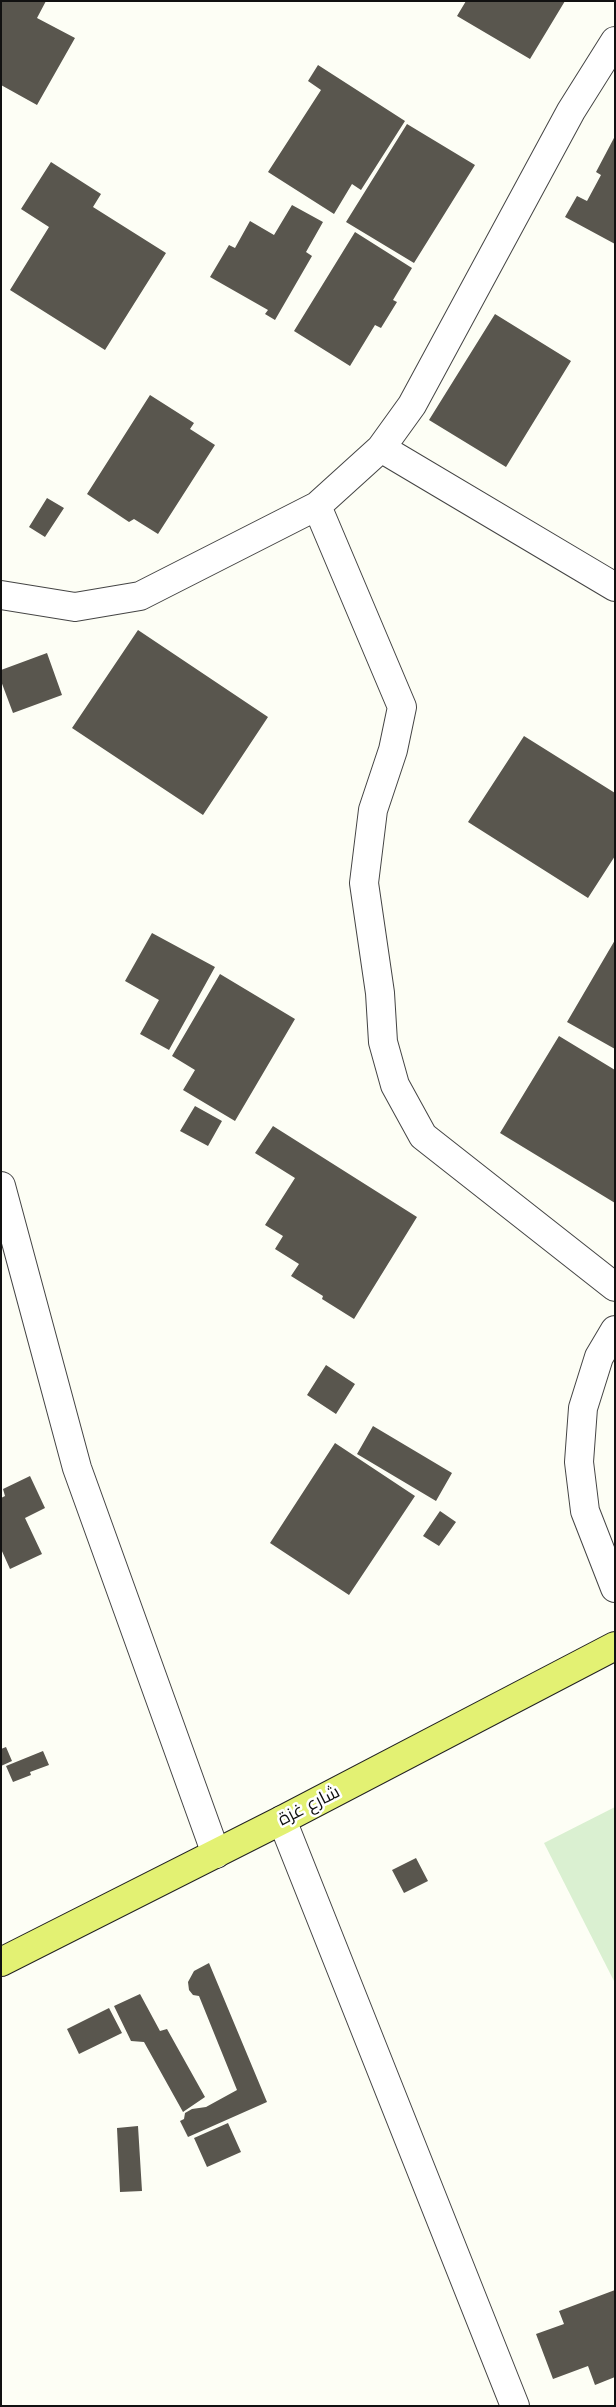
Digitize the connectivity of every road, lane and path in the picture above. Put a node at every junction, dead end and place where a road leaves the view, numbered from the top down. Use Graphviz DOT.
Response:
graph roads {
  1 [pos="615,41"];
  2 [pos="380,448"];
  3 [pos="317,506"];
  4 [pos="615,587"];
  5 [pos="1,595"];
  6 [pos="1,1186"];
  7 [pos="615,1287"];
  8 [pos="615,1330"];
  9 [pos="615,1588"];
  10 [pos="615,1646"];
  11 [pos="282,1820"];
  12 [pos="216,1854"];
  13 [pos="1,1962"];
  14 [pos="515,2406"];
  1 -- 2 [label="street"];
  2 -- 3 [label="street"];
  2 -- 4 [label="street"];
  3 -- 5 [label="street"];
  3 -- 7 [label="street"];
  6 -- 12 [label="street"];
  8 -- 9 [label="street"];
  10 -- 11 [label="main road, شارع غزة"];
  11 -- 12 [label="main road, شارع غزة"];
  11 -- 14 [label="street"];
  12 -- 13 [label="main road, شارع غزة"];
}
